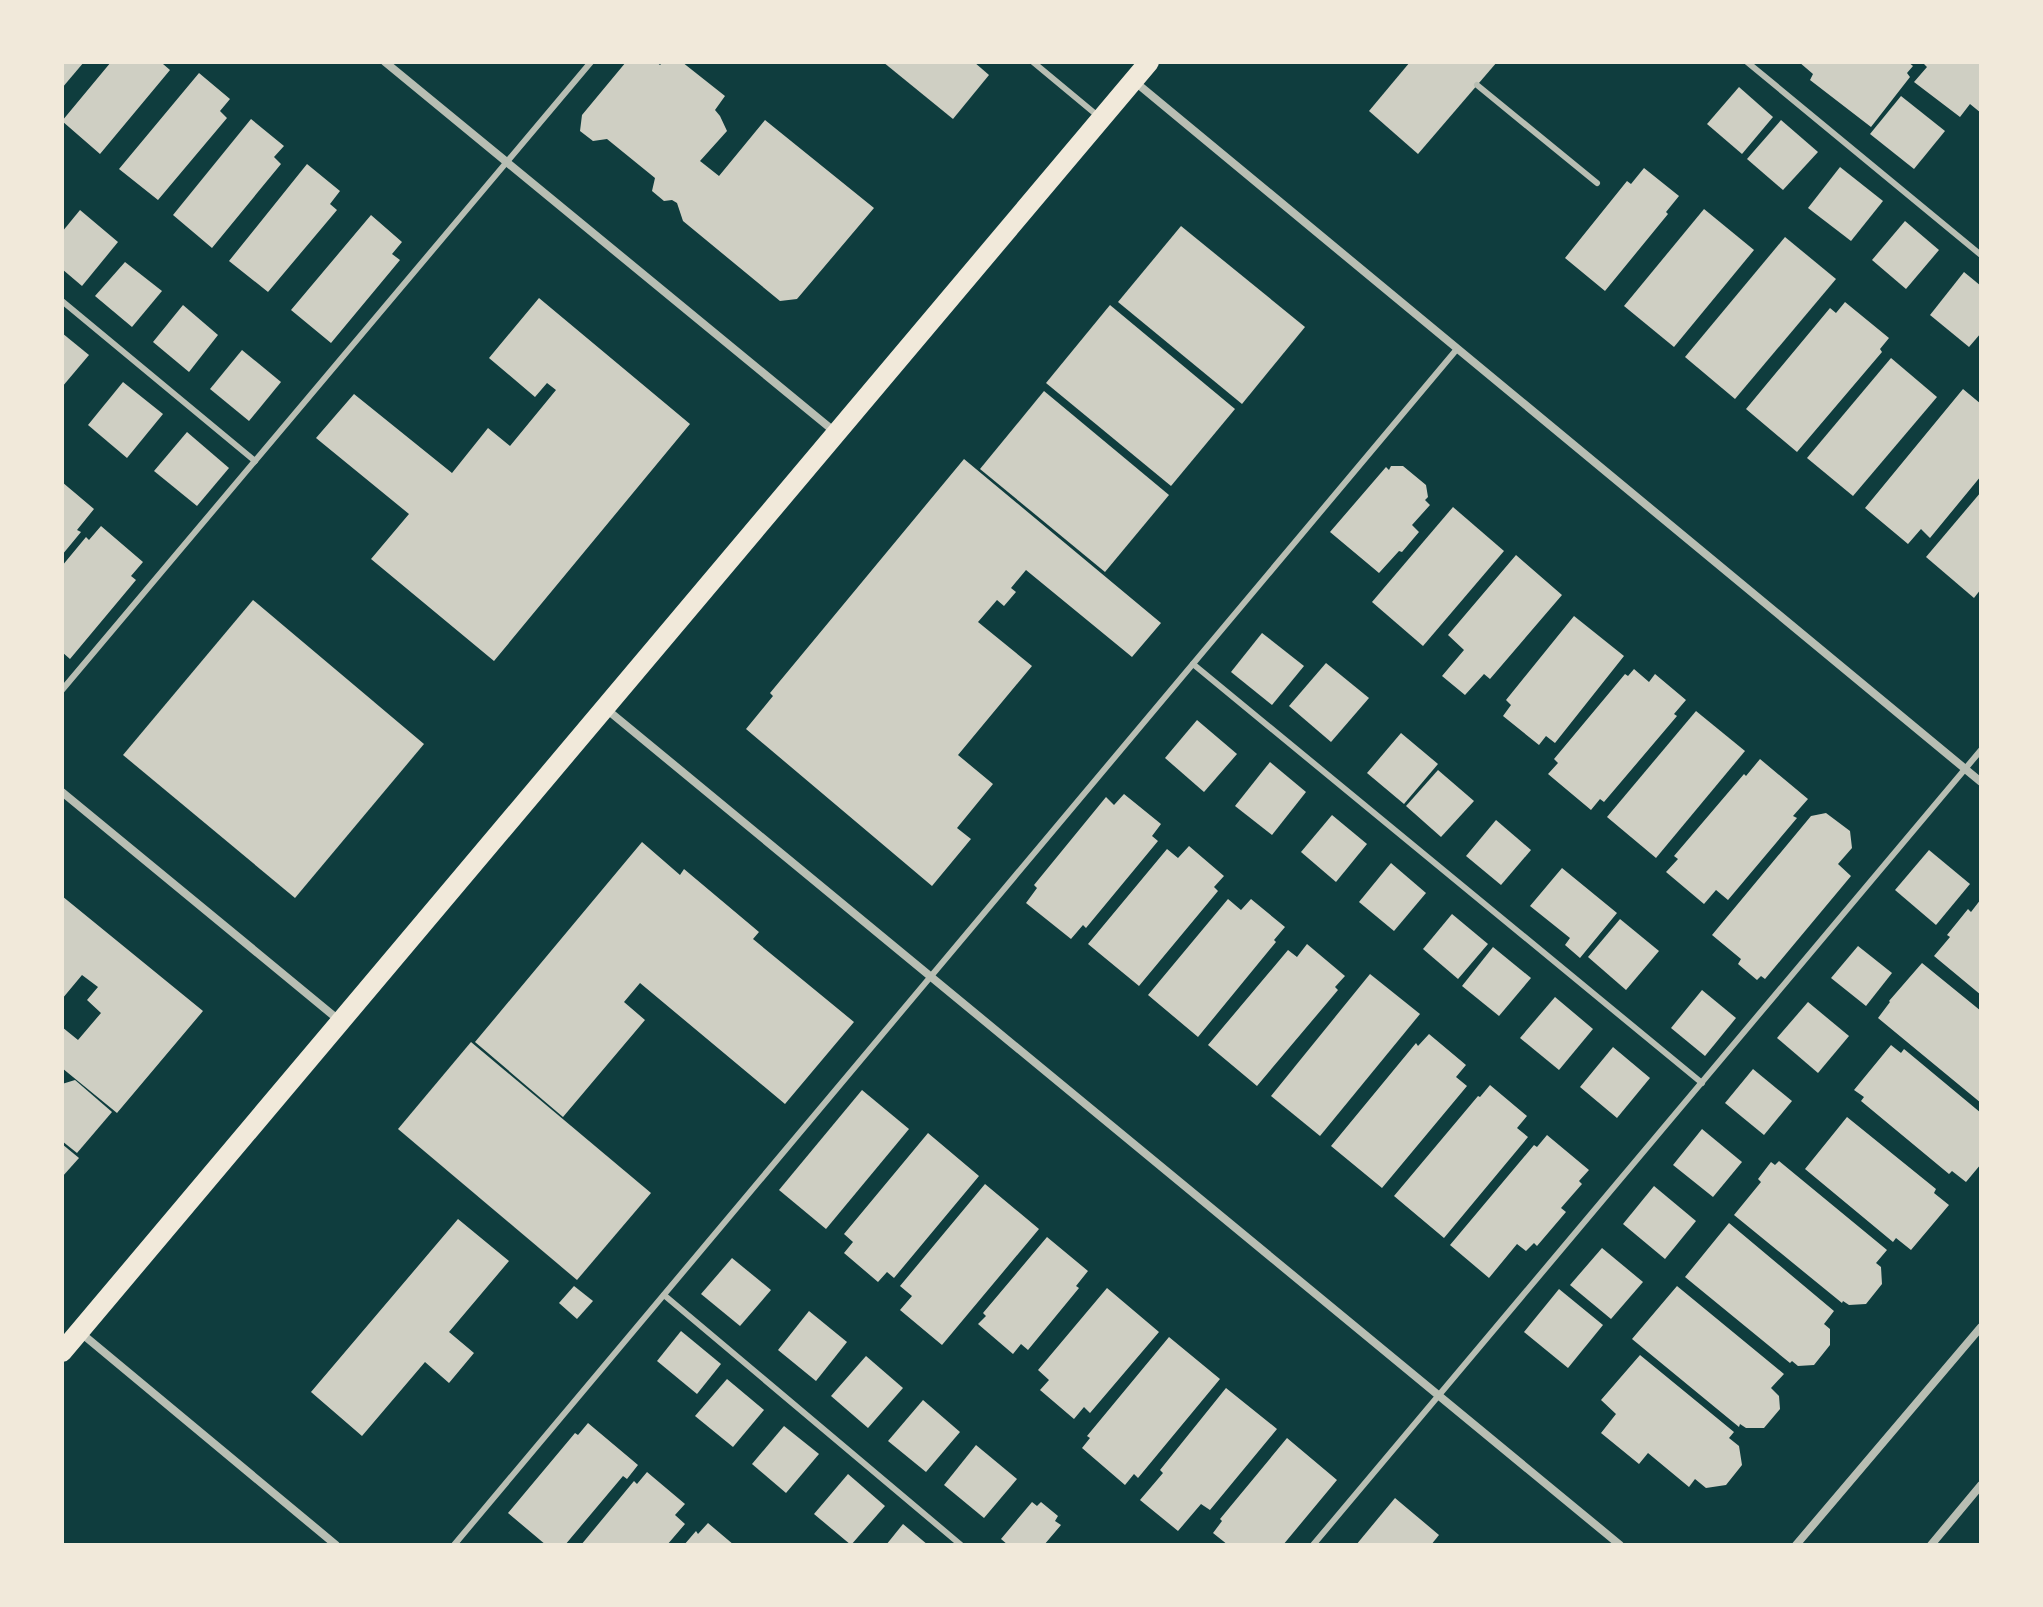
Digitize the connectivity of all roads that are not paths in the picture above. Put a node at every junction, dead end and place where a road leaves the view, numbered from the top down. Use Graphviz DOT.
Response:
graph roads {
  1 [pos="385,62"];
  2 [pos="591,62"];
  3 [pos="1033,62"];
  4 [pos="1149,62"];
  5 [pos="1747,62"];
  6 [pos="1133,81"];
  7 [pos="1477,85"];
  8 [pos="1100,118"];
  9 [pos="506,162"];
  10 [pos="1597,183"];
  11 [pos="1981,255"];
  12 [pos="62,301"];
  13 [pos="1457,349"];
  14 [pos="836,433"];
  15 [pos="255,461"];
  16 [pos="1193,664"];
  17 [pos="62,690"];
  18 [pos="605,708"];
  19 [pos="1981,750"];
  20 [pos="1965,769"];
  21 [pos="1981,782"];
  22 [pos="62,792"];
  23 [pos="930,977"];
  24 [pos="341,1021"];
  25 [pos="1702,1083"];
  26 [pos="664,1295"];
  27 [pos="1981,1327"];
  28 [pos="80,1331"];
  29 [pos="62,1352"];
  30 [pos="1439,1395"];
  31 [pos="1981,1485"];
  32 [pos="336,1545"];
  33 [pos="454,1545"];
  34 [pos="961,1545"];
  35 [pos="1313,1545"];
  36 [pos="1620,1545"];
  37 [pos="1796,1545"];
  38 [pos="1931,1545"];
  1 -- 9 [label="street"];
  2 -- 9 [label="lane"];
  3 -- 8 [label="lane"];
  4 -- 6 [label="main road"];
  5 -- 11 [label="lane"];
  6 -- 8 [label="main road"];
  6 -- 13 [label="street"];
  7 -- 10 [label="lane"];
  8 -- 14 [label="main road"];
  9 -- 14 [label="street"];
  9 -- 15 [label="lane"];
  12 -- 15 [label="lane"];
  13 -- 16 [label="lane"];
  13 -- 20 [label="street"];
  14 -- 18 [label="main road"];
  15 -- 17 [label="lane"];
  16 -- 23 [label="lane"];
  16 -- 25 [label="lane"];
  18 -- 23 [label="street"];
  18 -- 24 [label="main road"];
  19 -- 20 [label="lane"];
  20 -- 21 [label="street"];
  20 -- 25 [label="lane"];
  22 -- 24 [label="street"];
  23 -- 26 [label="lane"];
  23 -- 30 [label="street"];
  24 -- 28 [label="main road"];
  25 -- 30 [label="lane"];
  26 -- 33 [label="lane"];
  26 -- 34 [label="lane"];
  27 -- 37 [label="street"];
  28 -- 29 [label="main road"];
  28 -- 32 [label="street"];
  30 -- 35 [label="lane"];
  30 -- 36 [label="street"];
  31 -- 38 [label="street"];
}
